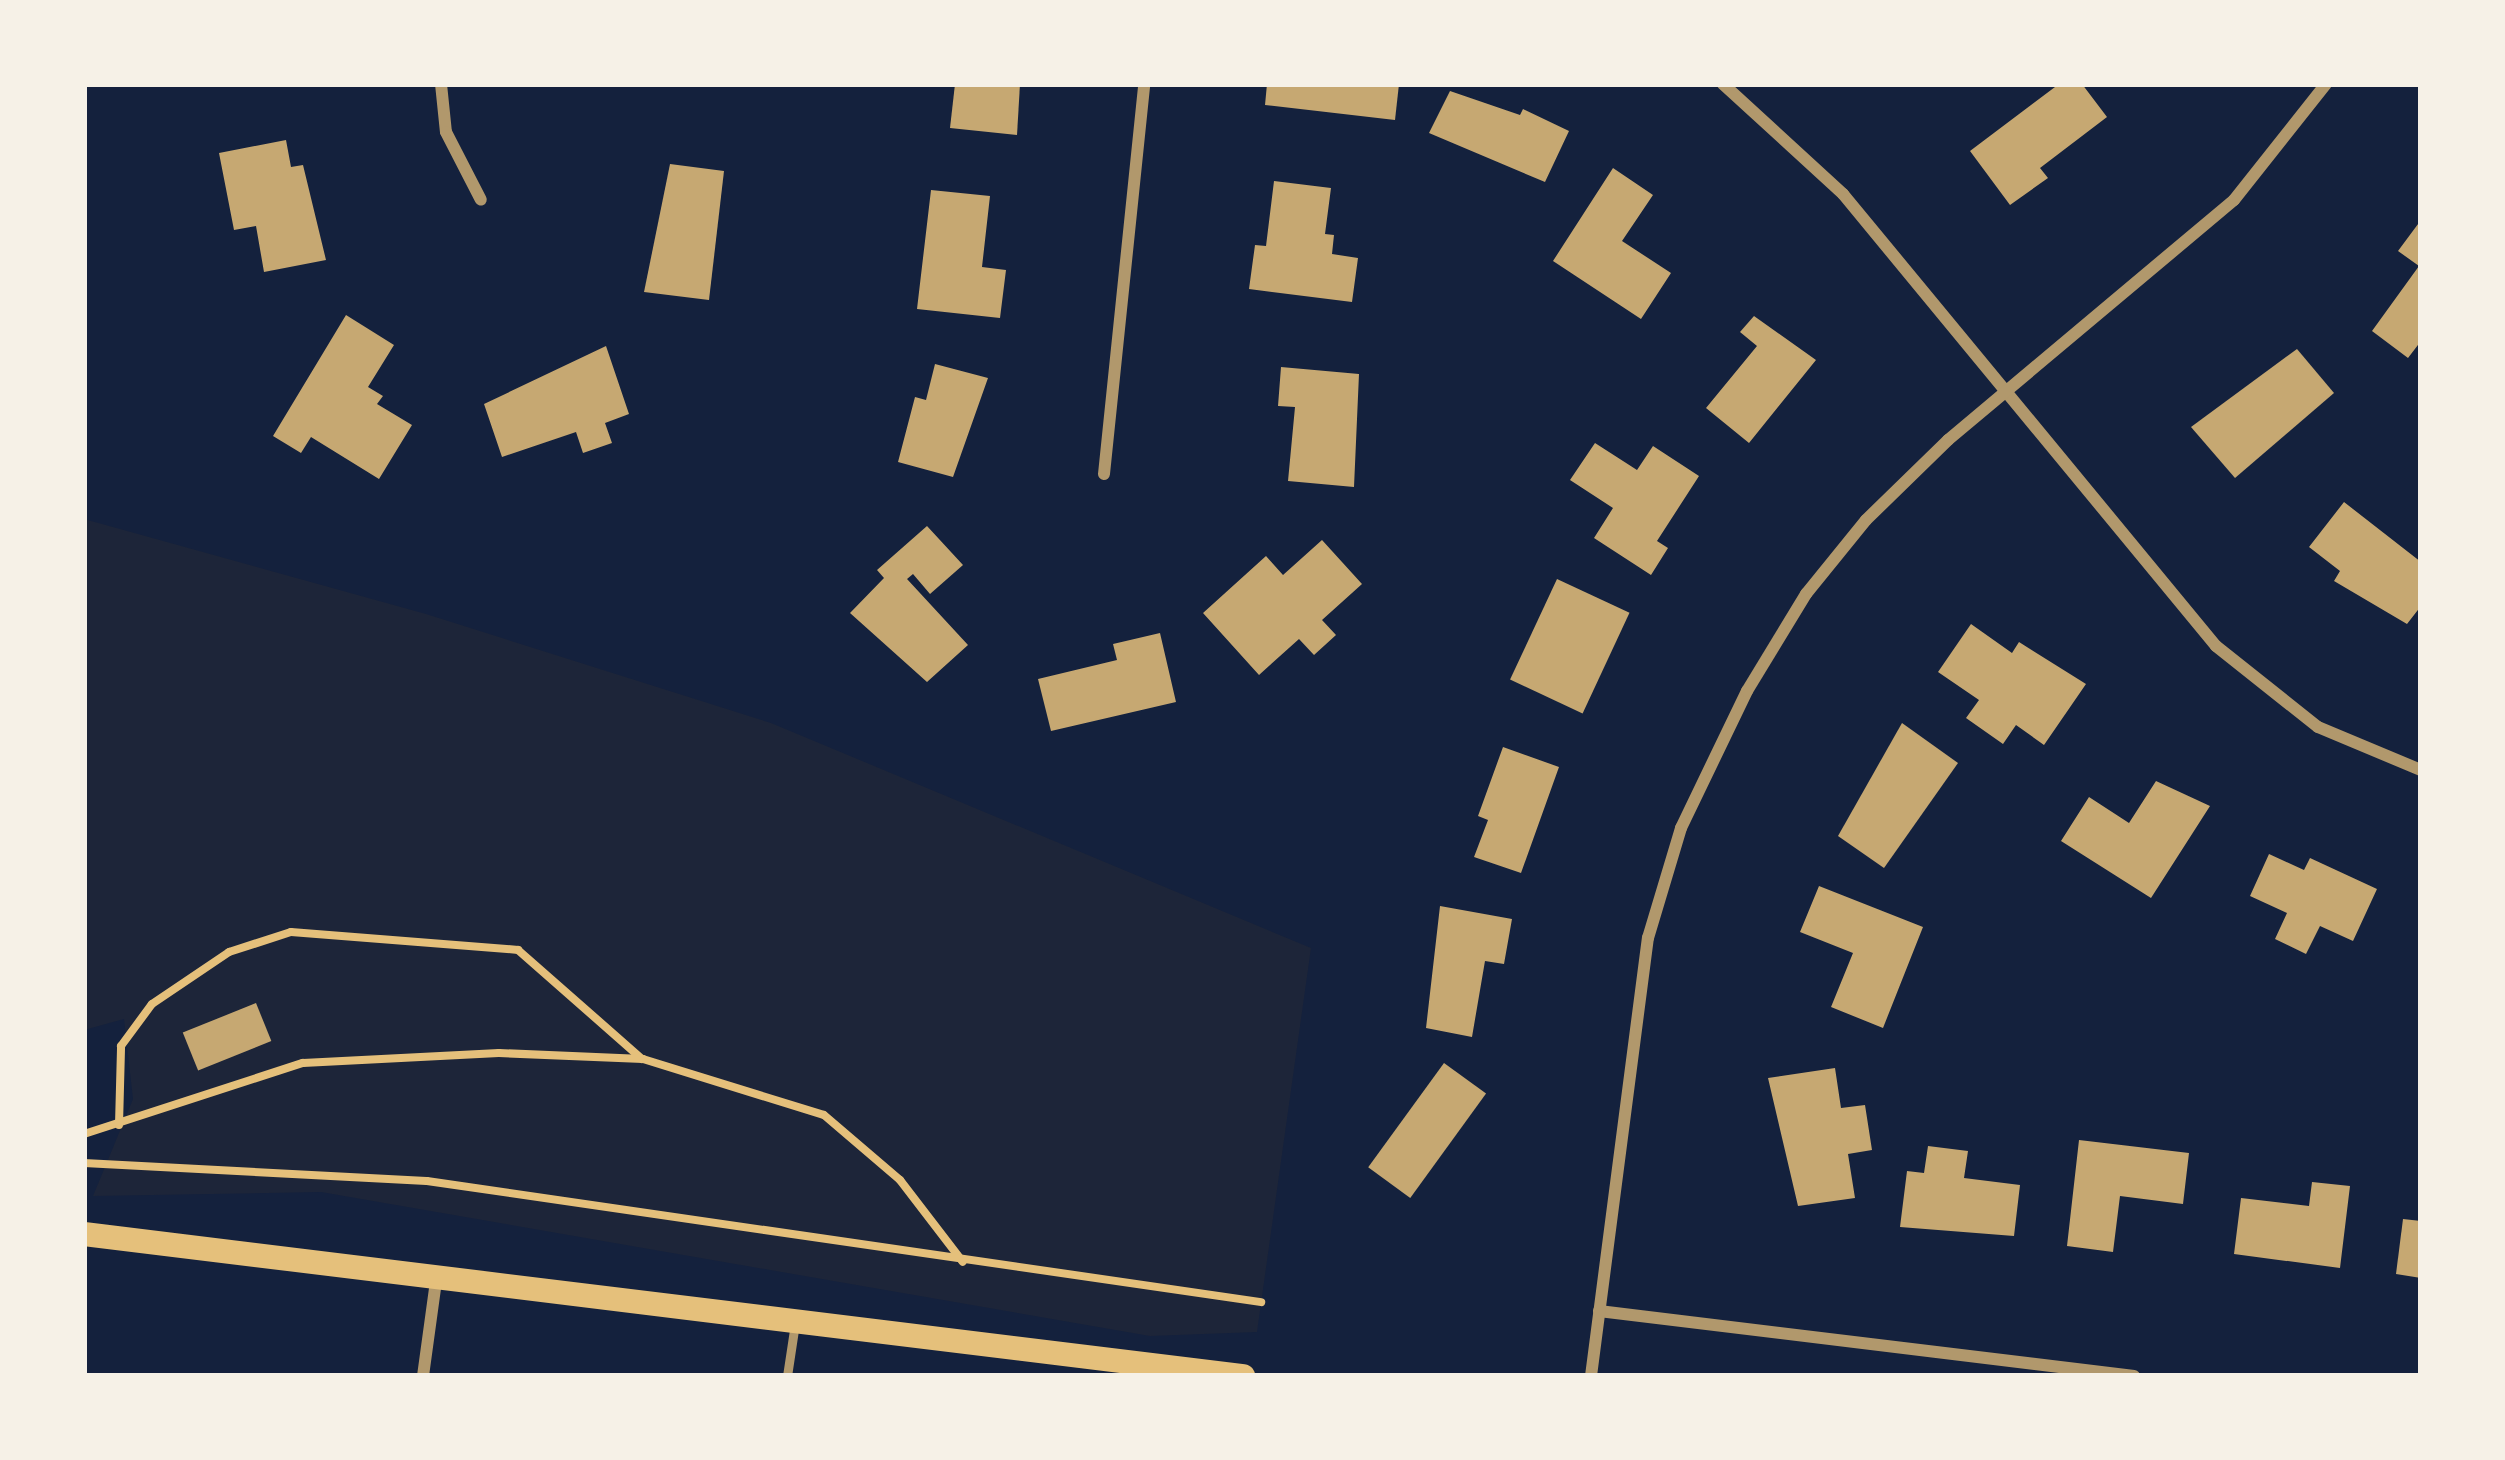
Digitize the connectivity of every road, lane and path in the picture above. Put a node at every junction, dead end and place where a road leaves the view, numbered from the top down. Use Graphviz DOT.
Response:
graph roads {
  1 [pos="441,84"];
  2 [pos="1144,84"];
  3 [pos="1723,84"];
  4 [pos="2326,84"];
  5 [pos="481,200"];
  6 [pos="2008,392"];
  7 [pos="1104,474"];
  8 [pos="2421,770"];
  9 [pos="643,1059"];
  10 [pos="119,1125"];
  11 [pos="84,1134"];
  12 [pos="84,1162"];
  13 [pos="84,1234"];
  14 [pos="964,1263"];
  15 [pos="437,1273"];
  16 [pos="1261,1302"];
  17 [pos="1599,1311"];
  18 [pos="795,1323"];
  19 [pos="424,1376"];
  20 [pos="787,1376"];
  21 [pos="1244,1376"];
  22 [pos="1591,1376"];
  23 [pos="2134,1376"];
  1 -- 5 [label="street"];
  2 -- 7 [label="street"];
  3 -- 6 [label="street"];
  4 -- 6 [label="street"];
  6 -- 8 [label="street"];
  6 -- 17 [label="street"];
  9 -- 10 [label="path"];
  9 -- 10 [label="path"];
  9 -- 14 [label="path"];
  10 -- 11 [label="path"];
  12 -- 14 [label="path"];
  13 -- 15 [label="main road"];
  14 -- 16 [label="path"];
  15 -- 18 [label="main road"];
  15 -- 19 [label="street"];
  17 -- 22 [label="street"];
  17 -- 23 [label="street"];
  18 -- 20 [label="lane"];
  18 -- 21 [label="main road"];
}
